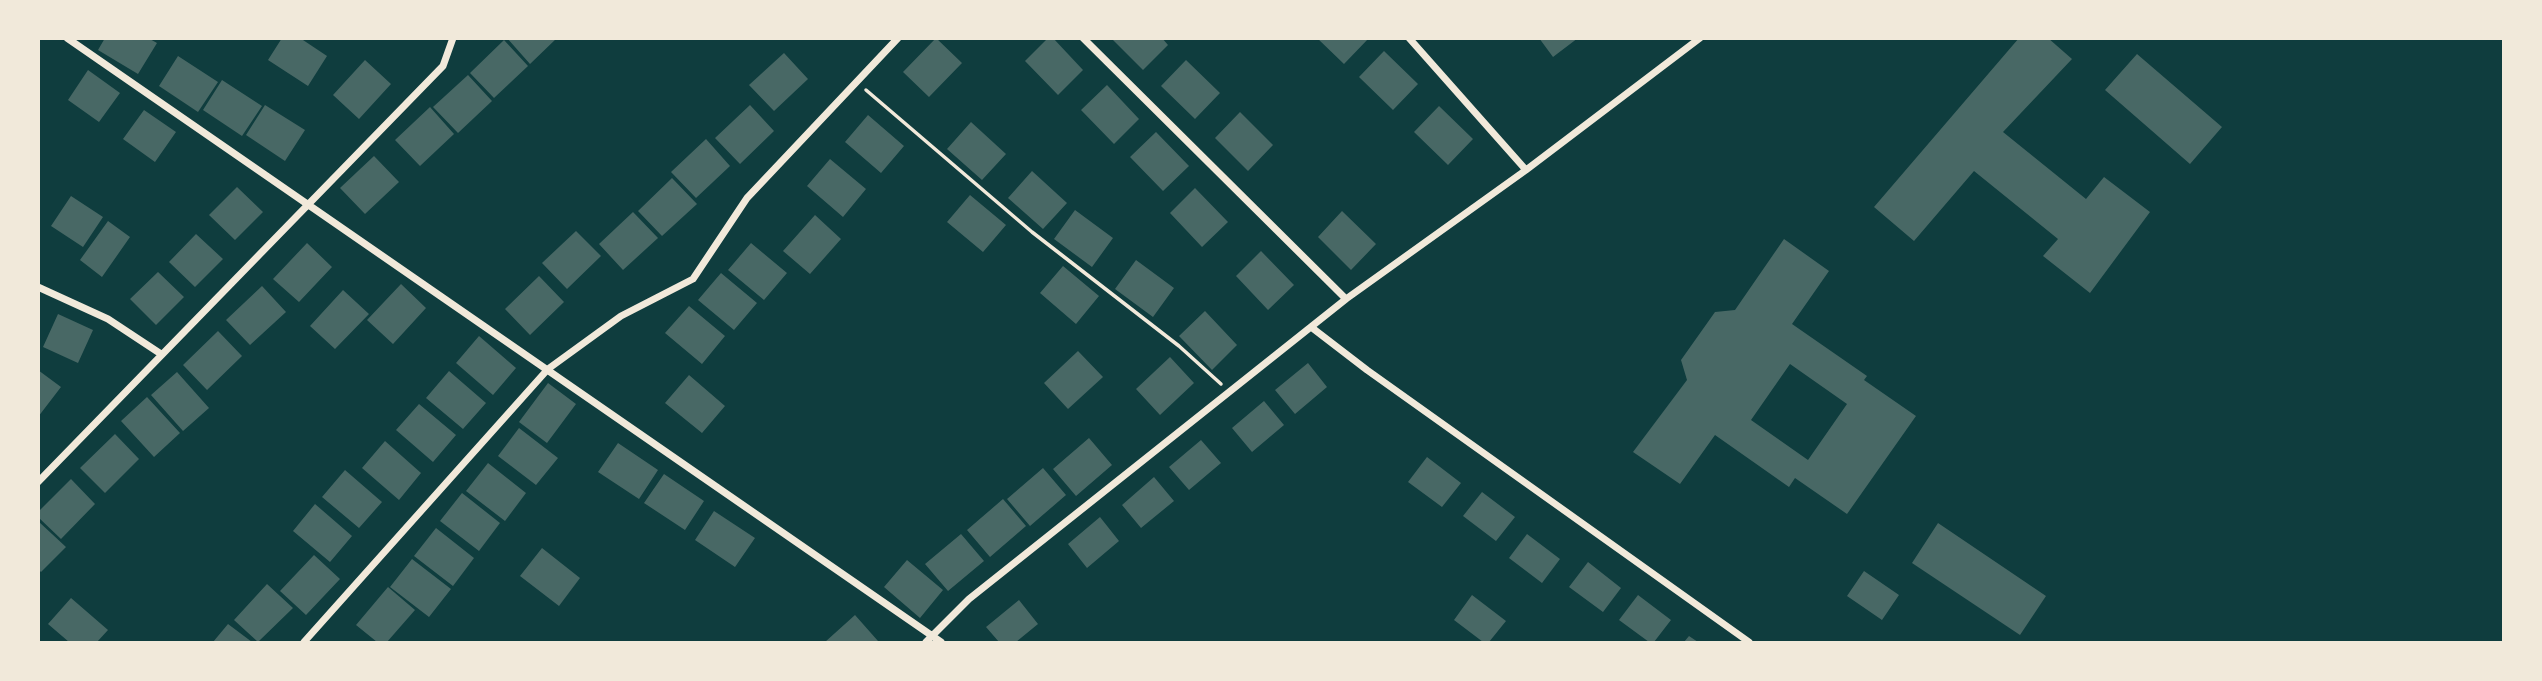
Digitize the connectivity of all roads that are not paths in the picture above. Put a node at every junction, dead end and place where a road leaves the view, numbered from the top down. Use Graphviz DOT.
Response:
graph roads {
  1 [pos="67,38"];
  2 [pos="453,38"];
  3 [pos="898,38"];
  4 [pos="1083,38"];
  5 [pos="1409,38"];
  6 [pos="1700,38"];
  7 [pos="1526,170"];
  8 [pos="307,203"];
  9 [pos="38,287"];
  10 [pos="1346,299"];
  11 [pos="1311,327"];
  12 [pos="160,354"];
  13 [pos="548,369"];
  14 [pos="38,482"];
  15 [pos="930,640"];
  16 [pos="304,642"];
  17 [pos="941,642"];
  18 [pos="1749,642"];
  1 -- 8 [label="street"];
  2 -- 8 [label="street"];
  3 -- 13 [label="street"];
  4 -- 10 [label="street"];
  5 -- 7 [label="street"];
  6 -- 7 [label="street"];
  7 -- 10 [label="street"];
  8 -- 12 [label="street"];
  8 -- 13 [label="street"];
  9 -- 12 [label="street"];
  10 -- 11 [label="street"];
  11 -- 15 [label="street"];
  11 -- 18 [label="street"];
  12 -- 14 [label="street"];
  13 -- 15 [label="street"];
  13 -- 16 [label="street"];
  15 -- 17 [label="street"];
}
